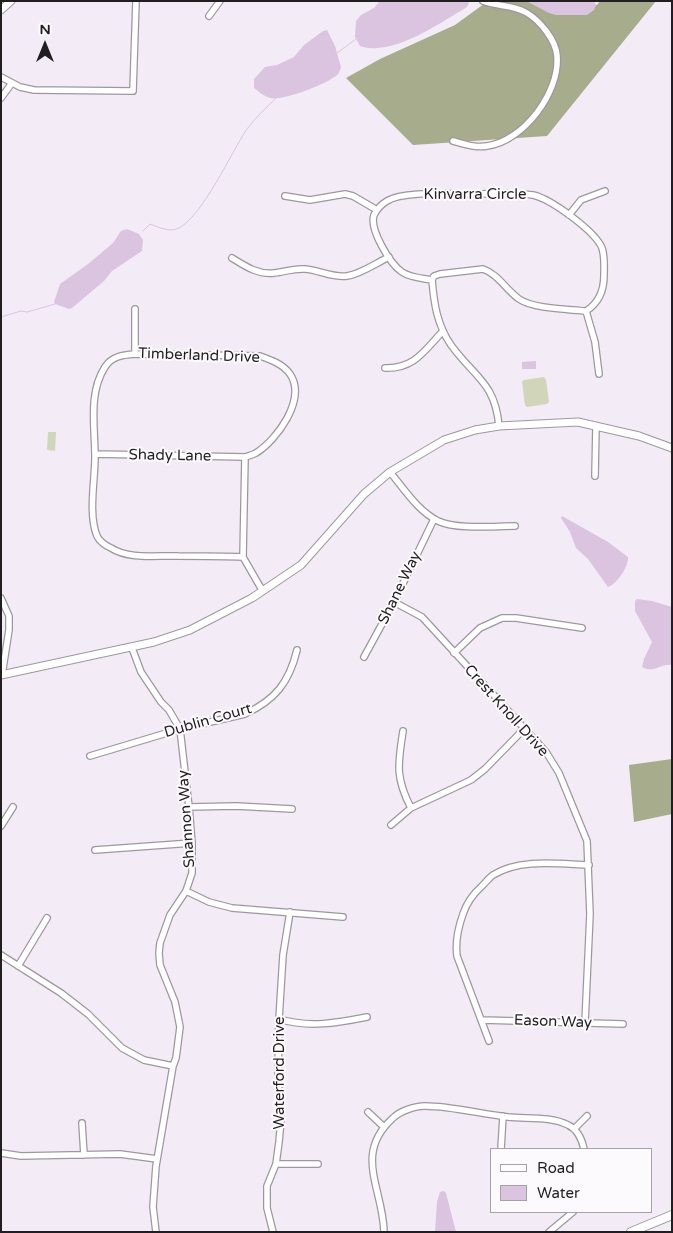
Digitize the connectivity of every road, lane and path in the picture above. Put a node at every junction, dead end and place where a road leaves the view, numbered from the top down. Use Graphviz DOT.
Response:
graph roads {
  1 [pos="11,1"];
  2 [pos="136,1"];
  3 [pos="220,1"];
  4 [pos="483,1"];
  5 [pos="1,10"];
  6 [pos="209,16"];
  7 [pos="1,76"];
  8 [pos="12,83"];
  9 [pos="1,98"];
  10 [pos="453,141"];
  11 [pos="605,191"];
  12 [pos="285,196"];
  13 [pos="378,210"];
  14 [pos="569,214"];
  15 [pos="389,257"];
  16 [pos="232,258"];
  17 [pos="432,280"];
  18 [pos="135,309"];
  19 [pos="586,311"];
  20 [pos="443,331"];
  21 [pos="135,354"];
  22 [pos="385,368"];
  23 [pos="599,374"];
  24 [pos="499,426"];
  25 [pos="596,426"];
  26 [pos="672,448"];
  27 [pos="95,454"];
  28 [pos="244,457"];
  29 [pos="390,472"];
  30 [pos="595,476"];
  31 [pos="434,518"];
  32 [pos="515,526"];
  33 [pos="243,557"];
  34 [pos="262,590"];
  35 [pos="1,598"];
  36 [pos="394,602"];
  37 [pos="582,628"];
  38 [pos="132,648"];
  39 [pos="296,650"];
  40 [pos="454,653"];
  41 [pos="364,657"];
  42 [pos="1,675"];
  43 [pos="180,729"];
  44 [pos="524,729"];
  45 [pos="403,731"];
  46 [pos="90,756"];
  47 [pos="13,807"];
  48 [pos="189,807"];
  49 [pos="411,808"];
  50 [pos="292,809"];
  51 [pos="391,824"];
  52 [pos="1,826"];
  53 [pos="192,844"];
  54 [pos="95,850"];
  55 [pos="588,865"];
  56 [pos="186,891"];
  57 [pos="290,912"];
  58 [pos="343,916"];
  59 [pos="47,918"];
  60 [pos="1,955"];
  61 [pos="18,966"];
  62 [pos="367,1017"];
  63 [pos="279,1019"];
  64 [pos="482,1020"];
  65 [pos="585,1023"];
  66 [pos="623,1024"];
  67 [pos="489,1041"];
  68 [pos="173,1066"];
  69 [pos="368,1112"];
  70 [pos="503,1116"];
  71 [pos="587,1116"];
  72 [pos="82,1123"];
  73 [pos="384,1127"];
  74 [pos="574,1129"];
  75 [pos="501,1148"];
  76 [pos="584,1148"];
  77 [pos="1,1153"];
  78 [pos="84,1156"];
  79 [pos="157,1159"];
  80 [pos="276,1164"];
  81 [pos="318,1164"];
  82 [pos="572,1213"];
  83 [pos="672,1215"];
  84 [pos="156,1232"];
  85 [pos="273,1232"];
  86 [pos="384,1232"];
  87 [pos="549,1232"];
  88 [pos="632,1232"];
  1 -- 5 [label="street"];
  2 -- 8 [label="street"];
  3 -- 6 [label="street"];
  4 -- 10 [label="street"];
  7 -- 8 [label="street"];
  8 -- 9 [label="street"];
  11 -- 14 [label="street"];
  12 -- 13 [label="street"];
  13 -- 14 [label="street, Kinvarra Circle"];
  13 -- 15 [label="street"];
  14 -- 19 [label="street, Kinvarra Circle"];
  15 -- 16 [label="street"];
  15 -- 17 [label="street"];
  17 -- 19 [label="street"];
  17 -- 20 [label="street"];
  18 -- 21 [label="street"];
  19 -- 23 [label="street"];
  20 -- 22 [label="street"];
  20 -- 24 [label="street"];
  21 -- 27 [label="street, Timberland Drive"];
  21 -- 28 [label="street, Timberland Drive"];
  24 -- 25 [label="street"];
  24 -- 29 [label="street"];
  25 -- 26 [label="street"];
  25 -- 30 [label="street"];
  27 -- 28 [label="street, Shady Lane"];
  27 -- 33 [label="street, Timberland Drive"];
  28 -- 33 [label="street"];
  29 -- 31 [label="street"];
  29 -- 34 [label="street"];
  31 -- 32 [label="street"];
  31 -- 36 [label="street, Shane Way"];
  33 -- 34 [label="street"];
  34 -- 38 [label="street"];
  35 -- 42 [label="street"];
  36 -- 40 [label="street, Crest Knoll Drive"];
  36 -- 41 [label="street, Shane Way"];
  37 -- 40 [label="street"];
  38 -- 42 [label="street"];
  38 -- 43 [label="street, Shannon Way"];
  39 -- 43 [label="street, Dublin Court"];
  40 -- 44 [label="street, Crest Knoll Drive"];
  43 -- 46 [label="street, Dublin Court"];
  43 -- 48 [label="street, Shannon Way"];
  44 -- 49 [label="street"];
  44 -- 55 [label="street, Crest Knoll Drive"];
  45 -- 49 [label="street"];
  47 -- 52 [label="street"];
  48 -- 50 [label="street"];
  48 -- 53 [label="street, Shannon Way"];
  49 -- 51 [label="street"];
  53 -- 54 [label="street"];
  53 -- 56 [label="street, Shannon Way"];
  55 -- 64 [label="street"];
  55 -- 65 [label="street, Crest Knoll Drive"];
  56 -- 57 [label="street"];
  56 -- 68 [label="street, Shannon Way"];
  57 -- 58 [label="street"];
  57 -- 63 [label="street, Waterford Drive"];
  59 -- 61 [label="street"];
  60 -- 61 [label="street"];
  61 -- 68 [label="street"];
  62 -- 63 [label="street"];
  63 -- 80 [label="street, Waterford Drive"];
  64 -- 65 [label="street, Eason Way"];
  64 -- 67 [label="street"];
  65 -- 66 [label="street, Eason Way"];
  68 -- 79 [label="street, Shannon Way"];
  69 -- 73 [label="street"];
  70 -- 73 [label="street"];
  70 -- 74 [label="street"];
  70 -- 75 [label="street"];
  71 -- 74 [label="street"];
  72 -- 78 [label="street"];
  73 -- 86 [label="street"];
  74 -- 76 [label="street"];
  77 -- 78 [label="street"];
  78 -- 79 [label="street"];
  79 -- 84 [label="street, Shannon Way"];
  80 -- 81 [label="street"];
  80 -- 85 [label="street, Waterford Drive"];
  82 -- 87 [label="street"];
  83 -- 88 [label="main road"];
}
